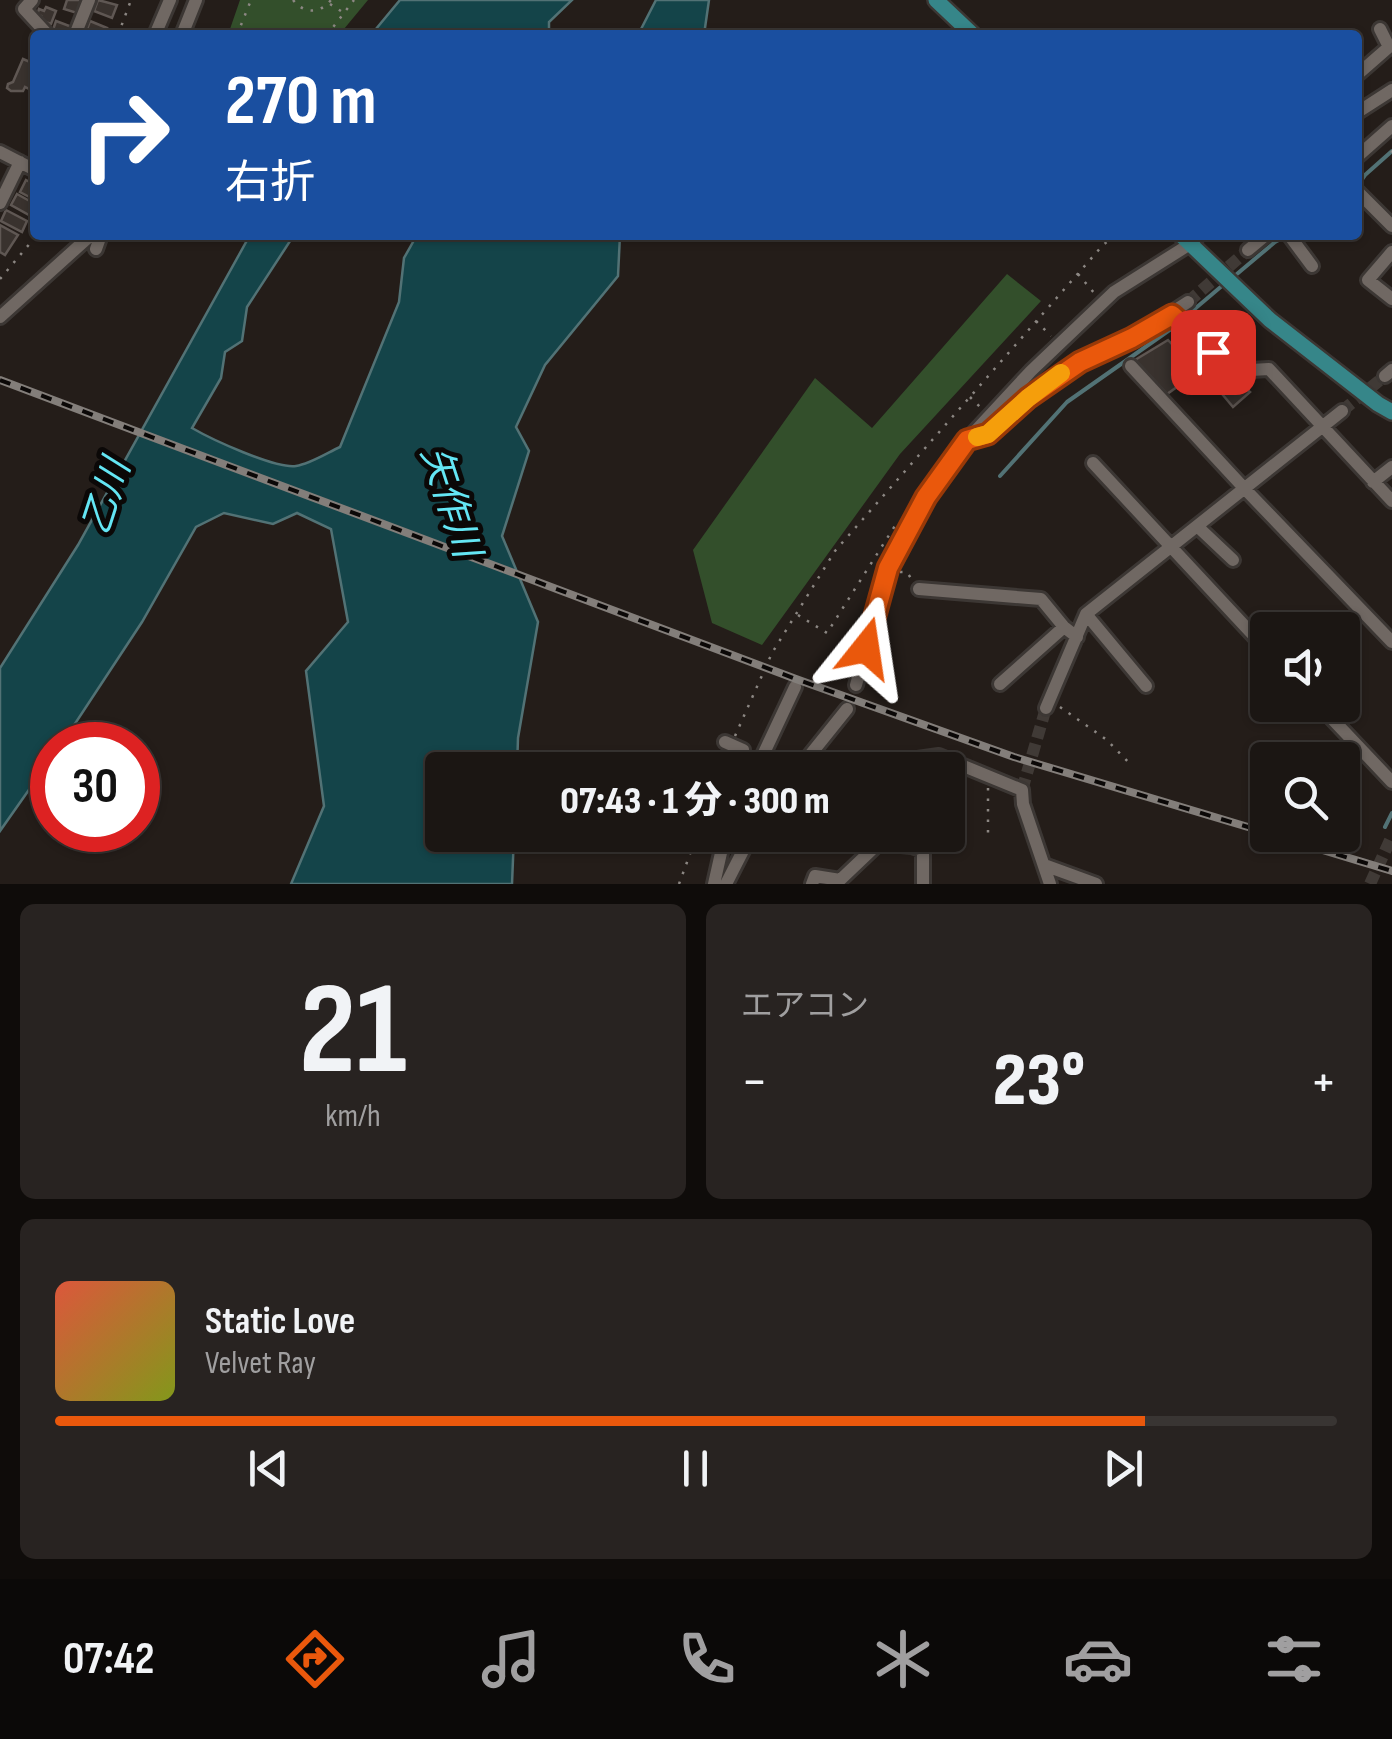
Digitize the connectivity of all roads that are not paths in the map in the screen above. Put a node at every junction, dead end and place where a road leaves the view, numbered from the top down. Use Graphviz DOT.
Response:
graph roads {
  1 [pos="32,0"];
  2 [pos="88,0"];
  3 [pos="170,0"];
  4 [pos="196,0"];
  5 [pos="936,0"];
  6 [pos="1380,29"];
  7 [pos="43,30"];
  8 [pos="77,30"];
  9 [pos="157,30"];
  10 [pos="184,30"];
  11 [pos="967,30"];
  12 [pos="1362,71"];
  13 [pos="1392,90"];
  14 [pos="1362,109"];
  15 [pos="1392,126"];
  16 [pos="0,152"];
  17 [pos="1362,152"];
  18 [pos="20,162"];
  19 [pos="30,167"];
  20 [pos="1362,196"];
  21 [pos="0,202"];
  22 [pos="1392,226"];
  23 [pos="96,240"];
  24 [pos="1187,240"];
  25 [pos="1192,240"];
  26 [pos="1260,240"];
  27 [pos="1293,240"];
  28 [pos="1248,250"];
  29 [pos="1392,252"];
  30 [pos="1312,266"];
  31 [pos="1392,299"];
  32 [pos="1188,302"];
  33 [pos="1172,315"];
  34 [pos="0,317"];
  35 [pos="1131,366"];
  36 [pos="1342,411"];
  37 [pos="1392,412"];
  38 [pos="1321,427"];
  39 [pos="967,440"];
  40 [pos="1093,463"];
  41 [pos="1392,468"];
  42 [pos="1374,482"];
  43 [pos="1244,488"];
  44 [pos="1392,501"];
  45 [pos="1196,526"];
  46 [pos="1170,548"];
  47 [pos="1233,560"];
  48 [pos="919,589"];
  49 [pos="1086,614"];
  50 [pos="1064,627"];
  51 [pos="1250,632"];
  52 [pos="1076,637"];
  53 [pos="1392,642"];
  54 [pos="1000,684"];
  55 [pos="856,686"];
  56 [pos="1146,686"];
  57 [pos="796,687"];
  58 [pos="1048,704"];
  59 [pos="847,710"];
  60 [pos="1335,722"];
  61 [pos="728,744"];
  62 [pos="743,752"];
  63 [pos="765,752"];
  64 [pos="813,752"];
  65 [pos="965,767"];
  66 [pos="1392,782"];
  67 [pos="721,852"];
  68 [pos="735,852"];
  69 [pos="742,852"];
  70 [pos="737,863"];
  71 [pos="1044,866"];
  72 [pos="714,884"];
  73 [pos="726,884"];
  74 [pos="812,884"];
  75 [pos="923,884"];
  76 [pos="1039,884"];
  77 [pos="1050,884"];
  78 [pos="1096,884"];
  1 -- 7 [label="street"];
  2 -- 8 [label="street"];
  3 -- 9 [label="street"];
  4 -- 10 [label="street"];
  5 -- 11 [label="main road"];
  6 -- 12 [label="street"];
  13 -- 14 [label="street"];
  15 -- 17 [label="street"];
  16 -- 18 [label="street"];
  18 -- 19 [label="street"];
  18 -- 21 [label="street"];
  20 -- 22 [label="street"];
  23 -- 34 [label="street"];
  24 -- 39 [label="street"];
  25 -- 37 [label="main road"];
  26 -- 28 [label="street"];
  27 -- 30 [label="street"];
  29 -- 31 [label="street"];
  32 -- 33 [label="street"];
  33 -- 38 [label="street"];
  33 -- 39 [label="street"];
  35 -- 43 [label="street"];
  36 -- 38 [label="street"];
  38 -- 42 [label="street"];
  38 -- 43 [label="street"];
  39 -- 55 [label="street"];
  40 -- 46 [label="street"];
  41 -- 42 [label="street"];
  42 -- 44 [label="street"];
  43 -- 45 [label="street"];
  43 -- 53 [label="street"];
  45 -- 46 [label="street"];
  45 -- 47 [label="street"];
  46 -- 49 [label="street"];
  46 -- 51 [label="street"];
  48 -- 50 [label="street"];
  49 -- 52 [label="street"];
  49 -- 56 [label="street"];
  50 -- 52 [label="street"];
  50 -- 54 [label="street"];
  52 -- 58 [label="street"];
  57 -- 63 [label="street"];
  59 -- 64 [label="street"];
  60 -- 66 [label="street"];
  61 -- 62 [label="street"];
  65 -- 71 [label="street"];
  67 -- 72 [label="street"];
  68 -- 70 [label="street"];
  69 -- 70 [label="street"];
  70 -- 73 [label="street"];
  71 -- 76 [label="street"];
  71 -- 77 [label="street"];
  71 -- 78 [label="street"];
  74 -- 75 [label="street"];
}
